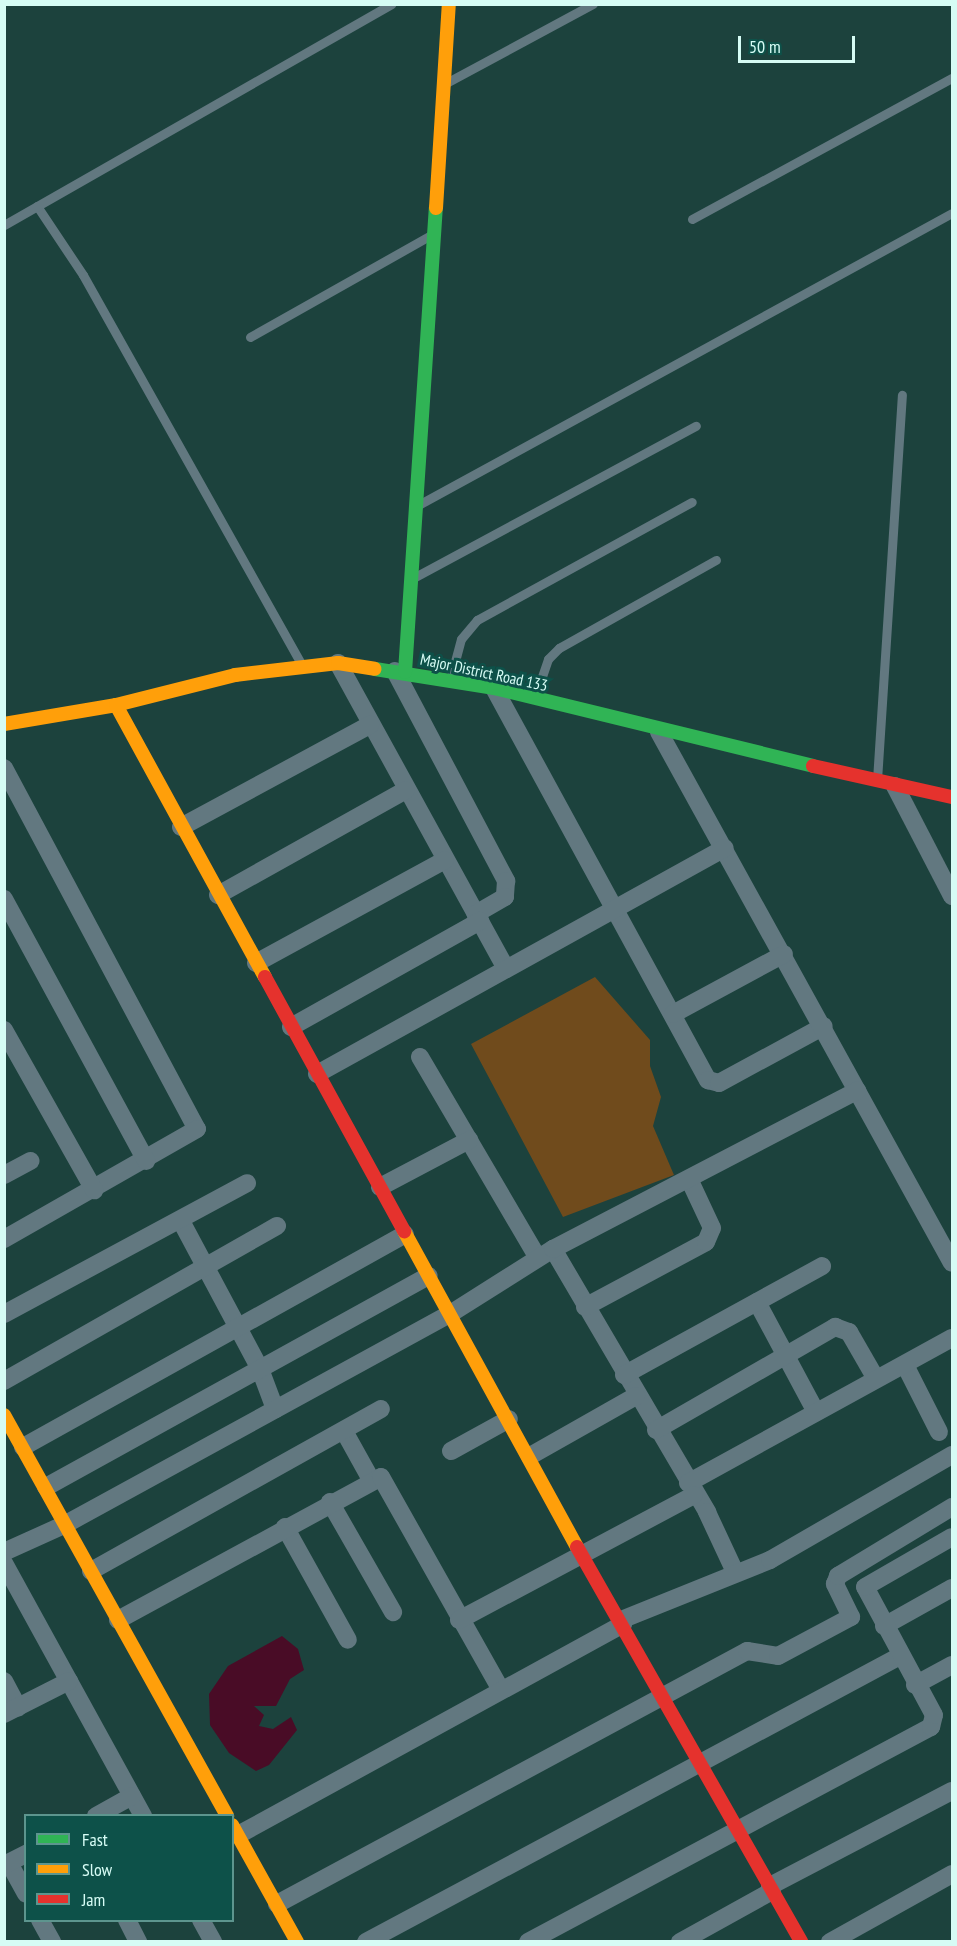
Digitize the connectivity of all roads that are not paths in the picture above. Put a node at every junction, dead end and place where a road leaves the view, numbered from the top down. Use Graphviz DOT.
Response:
graph roads {
  1 [pos="391,4"];
  2 [pos="449,4"];
  3 [pos="593,4"];
  4 [pos="952,78"];
  5 [pos="444,84"];
  6 [pos="37,206"];
  7 [pos="952,213"];
  8 [pos="692,219"];
  9 [pos="4,225"];
  10 [pos="433,234"];
  11 [pos="250,337"];
  12 [pos="902,395"];
  13 [pos="696,426"];
  14 [pos="692,502"];
  15 [pos="413,508"];
  16 [pos="716,560"];
  17 [pos="408,581"];
  18 [pos="338,663"];
  19 [pos="301,664"];
  20 [pos="400,672"];
  21 [pos="450,680"];
  22 [pos="494,688"];
  23 [pos="534,699"];
  24 [pos="116,705"];
  25 [pos="4,724"];
  26 [pos="370,725"];
  27 [pos="659,732"];
  28 [pos="4,768"];
  29 [pos="886,784"];
  30 [pos="406,790"];
  31 [pos="952,797"];
  32 [pos="181,827"];
  33 [pos="724,848"];
  34 [pos="446,860"];
  35 [pos="218,895"];
  36 [pos="952,896"];
  37 [pos="4,899"];
  38 [pos="616,909"];
  39 [pos="478,918"];
  40 [pos="783,954"];
  41 [pos="256,963"];
  42 [pos="506,969"];
  43 [pos="674,1014"];
  44 [pos="824,1026"];
  45 [pos="291,1027"];
  46 [pos="4,1030"];
  47 [pos="420,1057"];
  48 [pos="317,1074"];
  49 [pos="857,1091"];
  50 [pos="469,1140"];
  51 [pos="30,1161"];
  52 [pos="146,1161"];
  53 [pos="4,1175"];
  54 [pos="689,1179"];
  55 [pos="247,1183"];
  56 [pos="380,1188"];
  57 [pos="94,1190"];
  58 [pos="181,1221"];
  59 [pos="278,1226"];
  60 [pos="405,1234"];
  61 [pos="4,1239"];
  62 [pos="546,1254"];
  63 [pos="952,1263"];
  64 [pos="822,1266"];
  65 [pos="205,1267"];
  66 [pos="429,1276"];
  67 [pos="757,1302"];
  68 [pos="585,1306"];
  69 [pos="4,1314"];
  70 [pos="450,1314"];
  71 [pos="238,1327"];
  72 [pos="952,1338"];
  73 [pos="786,1356"];
  74 [pos="905,1365"];
  75 [pos="260,1369"];
  76 [pos="624,1375"];
  77 [pos="876,1379"];
  78 [pos="4,1382"];
  79 [pos="636,1396"];
  80 [pos="274,1409"];
  81 [pos="381,1409"];
  82 [pos="816,1412"];
  83 [pos="4,1415"];
  84 [pos="509,1419"];
  85 [pos="656,1430"];
  86 [pos="344,1431"];
  87 [pos="939,1432"];
  88 [pos="22,1447"];
  89 [pos="451,1451"];
  90 [pos="952,1455"];
  91 [pos="530,1456"];
  92 [pos="370,1478"];
  93 [pos="46,1487"];
  94 [pos="691,1489"];
  95 [pos="330,1502"];
  96 [pos="952,1507"];
  97 [pos="66,1524"];
  98 [pos="285,1527"];
  99 [pos="952,1537"];
  100 [pos="4,1552"];
  101 [pos="581,1554"];
  102 [pos="4,1563"];
  103 [pos="91,1571"];
  104 [pos="735,1572"];
  105 [pos="952,1588"];
  106 [pos="873,1605"];
  107 [pos="393,1612"];
  108 [pos="851,1617"];
  109 [pos="118,1620"];
  110 [pos="459,1620"];
  111 [pos="622,1622"];
  112 [pos="884,1626"];
  113 [pos="348,1640"];
  114 [pos="900,1656"];
  115 [pos="952,1665"];
  116 [pos="4,1681"];
  117 [pos="69,1681"];
  118 [pos="915,1685"];
  119 [pos="501,1690"];
  120 [pos="662,1693"];
  121 [pos="11,1711"];
  122 [pos="700,1762"];
  123 [pos="952,1791"];
  124 [pos="132,1796"];
  125 [pos="98,1814"];
  126 [pos="142,1814"];
  127 [pos="226,1814"];
  128 [pos="235,1830"];
  129 [pos="739,1831"];
  130 [pos="24,1855"];
  131 [pos="7,1864"];
  132 [pos="952,1874"];
  133 [pos="771,1889"];
  134 [pos="24,1891"];
  135 [pos="277,1904"];
  136 [pos="41,1922"];
  137 [pos="128,1922"];
  138 [pos="202,1922"];
  139 [pos="52,1941"];
  140 [pos="138,1941"];
  141 [pos="213,1941"];
  142 [pos="297,1941"];
  143 [pos="366,1941"];
  144 [pos="528,1941"];
  145 [pos="680,1941"];
  146 [pos="801,1941"];
  147 [pos="830,1941"];
  1 -- 6 [label="lane"];
  2 -- 5 [label="street"];
  3 -- 5 [label="lane"];
  4 -- 8 [label="lane"];
  5 -- 10 [label="street"];
  6 -- 9 [label="lane"];
  6 -- 19 [label="lane"];
  7 -- 15 [label="lane"];
  10 -- 11 [label="lane"];
  10 -- 15 [label="street"];
  12 -- 29 [label="lane"];
  13 -- 17 [label="lane"];
  14 -- 21 [label="lane"];
  15 -- 17 [label="street"];
  16 -- 23 [label="lane"];
  17 -- 20 [label="street"];
  18 -- 19 [label="street, Major District Road 133"];
  18 -- 20 [label="street, Major District Road 133"];
  18 -- 26 [label="street"];
  19 -- 24 [label="street, Major District Road 133"];
  20 -- 21 [label="street, Major District Road 133"];
  20 -- 39 [label="street"];
  21 -- 22 [label="street, Major District Road 133"];
  22 -- 23 [label="street, Major District Road 133"];
  22 -- 38 [label="street"];
  23 -- 27 [label="street, Major District Road 133"];
  24 -- 25 [label="street, Major District Road 133"];
  24 -- 32 [label="street"];
  26 -- 30 [label="street"];
  26 -- 32 [label="street"];
  27 -- 29 [label="street, Major District Road 133"];
  27 -- 33 [label="street"];
  28 -- 52 [label="street"];
  29 -- 31 [label="street, Major District Road 133"];
  29 -- 36 [label="street"];
  30 -- 34 [label="street"];
  30 -- 35 [label="street"];
  32 -- 35 [label="street"];
  33 -- 38 [label="street"];
  33 -- 40 [label="street"];
  34 -- 39 [label="street"];
  34 -- 41 [label="street"];
  35 -- 41 [label="street"];
  37 -- 52 [label="street"];
  38 -- 42 [label="street"];
  38 -- 43 [label="street"];
  39 -- 42 [label="street"];
  39 -- 45 [label="street"];
  40 -- 43 [label="street"];
  40 -- 44 [label="street"];
  41 -- 45 [label="street"];
  42 -- 48 [label="street"];
  43 -- 44 [label="street"];
  44 -- 49 [label="street"];
  45 -- 48 [label="street"];
  46 -- 57 [label="street"];
  47 -- 50 [label="street"];
  48 -- 56 [label="street"];
  49 -- 54 [label="street"];
  49 -- 63 [label="street"];
  50 -- 56 [label="street"];
  50 -- 62 [label="street"];
  51 -- 53 [label="street"];
  52 -- 57 [label="street"];
  54 -- 62 [label="street"];
  54 -- 68 [label="street"];
  55 -- 58 [label="street"];
  56 -- 60 [label="street"];
  57 -- 61 [label="street"];
  58 -- 65 [label="street"];
  58 -- 69 [label="street"];
  59 -- 65 [label="street"];
  60 -- 66 [label="street"];
  60 -- 71 [label="street"];
  62 -- 68 [label="street"];
  62 -- 70 [label="street"];
  64 -- 67 [label="street"];
  65 -- 71 [label="street"];
  65 -- 78 [label="street"];
  66 -- 70 [label="street"];
  66 -- 75 [label="street"];
  67 -- 73 [label="street"];
  67 -- 76 [label="street"];
  68 -- 76 [label="street"];
  70 -- 80 [label="street"];
  70 -- 84 [label="street"];
  71 -- 75 [label="street"];
  71 -- 88 [label="street"];
  72 -- 74 [label="street"];
  73 -- 77 [label="street"];
  73 -- 82 [label="street"];
  73 -- 85 [label="street"];
  74 -- 77 [label="street"];
  74 -- 87 [label="street"];
  75 -- 80 [label="street"];
  75 -- 93 [label="street"];
  76 -- 79 [label="street"];
  77 -- 82 [label="street"];
  79 -- 85 [label="street"];
  79 -- 91 [label="street"];
  80 -- 97 [label="street"];
  81 -- 86 [label="street"];
  82 -- 94 [label="street"];
  83 -- 88 [label="street"];
  84 -- 89 [label="street"];
  84 -- 91 [label="street"];
  85 -- 94 [label="street"];
  86 -- 92 [label="street"];
  86 -- 103 [label="street"];
  88 -- 93 [label="street"];
  90 -- 104 [label="street"];
  91 -- 101 [label="street"];
  92 -- 95 [label="street"];
  92 -- 110 [label="street"];
  93 -- 97 [label="street"];
  94 -- 101 [label="street"];
  94 -- 104 [label="street"];
  95 -- 98 [label="street"];
  95 -- 107 [label="street"];
  96 -- 108 [label="street"];
  97 -- 100 [label="street"];
  97 -- 103 [label="street"];
  98 -- 109 [label="street"];
  98 -- 113 [label="street"];
  99 -- 106 [label="street"];
  101 -- 110 [label="street"];
  101 -- 111 [label="street"];
  102 -- 117 [label="street"];
  103 -- 109 [label="street"];
  104 -- 111 [label="street"];
  105 -- 112 [label="street"];
  106 -- 108 [label="street"];
  106 -- 112 [label="street"];
  108 -- 120 [label="street"];
  109 -- 127 [label="street"];
  110 -- 119 [label="street"];
  111 -- 119 [label="street"];
  111 -- 120 [label="street"];
  112 -- 114 [label="street"];
  114 -- 118 [label="street"];
  114 -- 122 [label="street"];
  115 -- 118 [label="street"];
  116 -- 121 [label="street"];
  117 -- 121 [label="street"];
  117 -- 124 [label="street"];
  118 -- 129 [label="street"];
  119 -- 128 [label="street"];
  120 -- 122 [label="street"];
  120 -- 135 [label="street"];
  122 -- 129 [label="street"];
  122 -- 143 [label="street"];
  123 -- 133 [label="street"];
  124 -- 125 [label="street"];
  124 -- 126 [label="street"];
  128 -- 135 [label="street"];
  129 -- 133 [label="street"];
  129 -- 144 [label="street"];
  130 -- 131 [label="street"];
  131 -- 134 [label="street"];
  132 -- 147 [label="street"];
  133 -- 145 [label="street"];
  133 -- 146 [label="street"];
  135 -- 142 [label="street"];
  136 -- 139 [label="street"];
  137 -- 140 [label="street"];
  138 -- 141 [label="street"];
}
